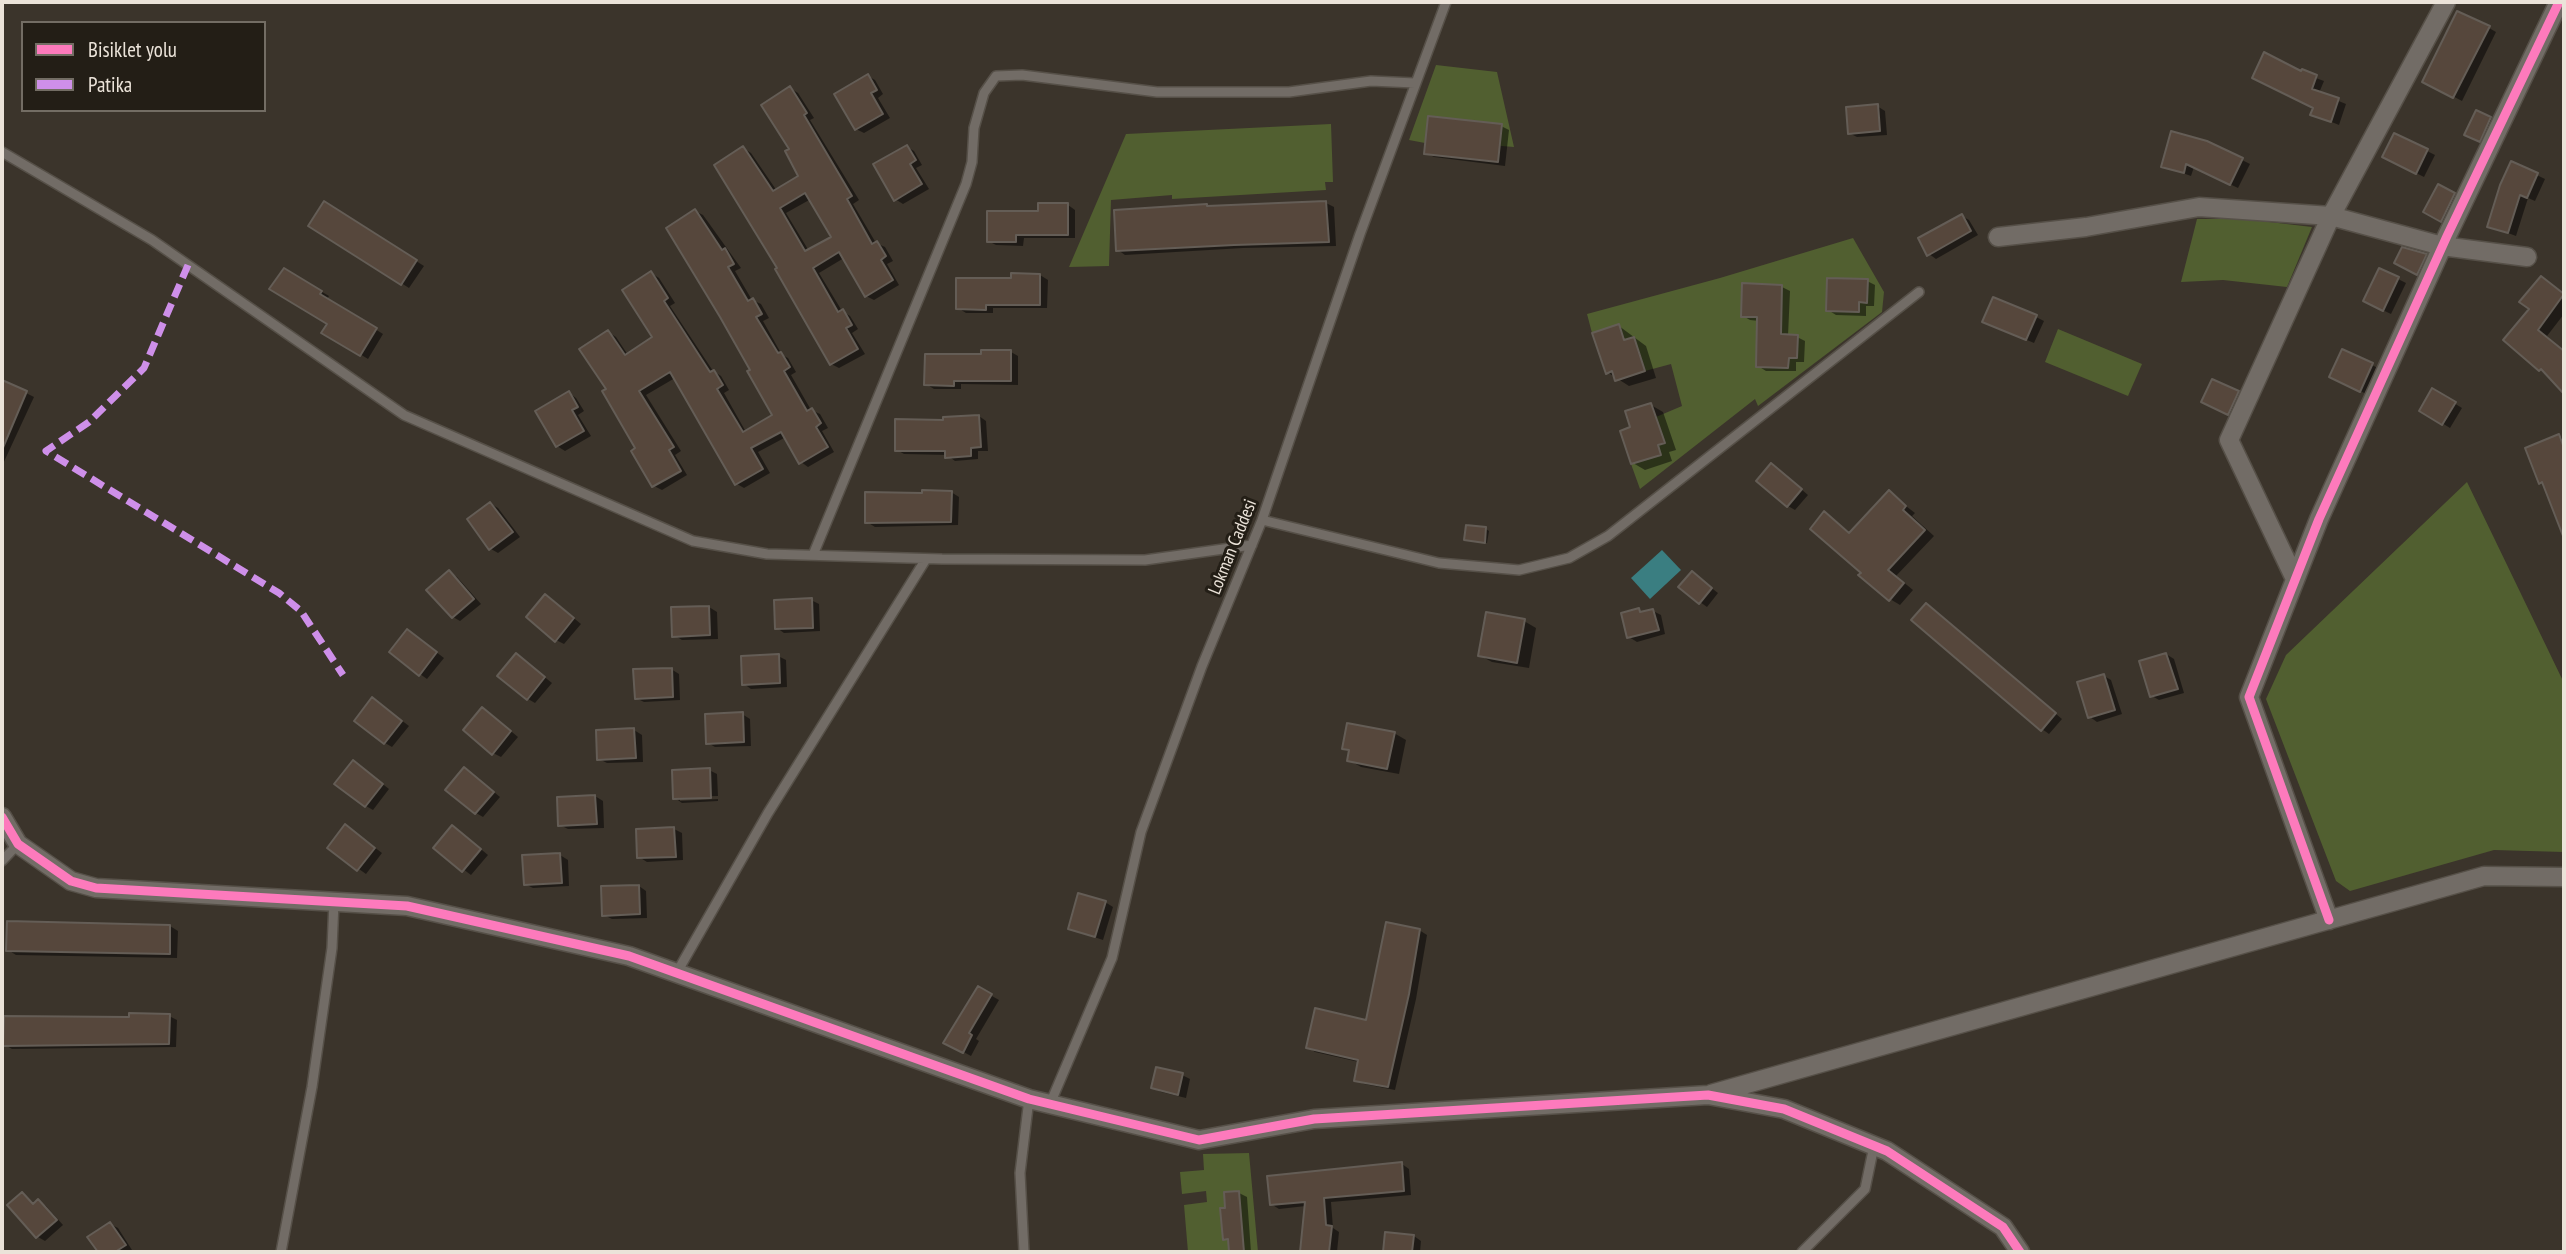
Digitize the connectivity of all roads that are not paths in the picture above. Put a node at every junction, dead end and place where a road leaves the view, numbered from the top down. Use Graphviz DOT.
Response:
graph roads {
  1 [pos="1446,2"];
  2 [pos="2446,2"];
  3 [pos="2559,2"];
  4 [pos="1415,83"];
  5 [pos="2,152"];
  6 [pos="2331,216"];
  7 [pos="1998,237"];
  8 [pos="2442,246"];
  9 [pos="2527,257"];
  10 [pos="1919,292"];
  11 [pos="1262,520"];
  12 [pos="1252,545"];
  13 [pos="813,555"];
  14 [pos="926,559"];
  15 [pos="2295,579"];
  16 [pos="2,817"];
  17 [pos="18,844"];
  18 [pos="2,861"];
  19 [pos="2564,877"];
  20 [pos="334,902"];
  21 [pos="2329,920"];
  22 [pos="676,974"];
  23 [pos="1708,1095"];
  24 [pos="1029,1099"];
  25 [pos="1050,1104"];
  26 [pos="1874,1146"];
  27 [pos="281,1252"];
  28 [pos="1024,1252"];
  29 [pos="1802,1252"];
  30 [pos="2020,1252"];
  1 -- 4 [label="lane, Lokman Caddesi"];
  2 -- 6 [label="street"];
  3 -- 8 [label="street"];
  4 -- 11 [label="lane, Lokman Caddesi"];
  4 -- 13 [label="lane"];
  5 -- 13 [label="lane"];
  6 -- 7 [label="street"];
  6 -- 8 [label="street"];
  6 -- 15 [label="street"];
  8 -- 9 [label="street"];
  8 -- 15 [label="street"];
  10 -- 11 [label="lane"];
  11 -- 12 [label="lane, Lokman Caddesi"];
  12 -- 14 [label="lane"];
  12 -- 25 [label="lane, Lokman Caddesi"];
  13 -- 14 [label="lane"];
  14 -- 22 [label="lane"];
  15 -- 21 [label="street"];
  16 -- 17 [label="street"];
  17 -- 18 [label="lane"];
  17 -- 20 [label="street"];
  19 -- 21 [label="street"];
  20 -- 22 [label="street"];
  20 -- 27 [label="lane"];
  21 -- 23 [label="street"];
  22 -- 24 [label="street"];
  23 -- 25 [label="street"];
  23 -- 26 [label="street"];
  24 -- 25 [label="street"];
  24 -- 28 [label="lane"];
  26 -- 29 [label="lane"];
  26 -- 30 [label="street"];
}
